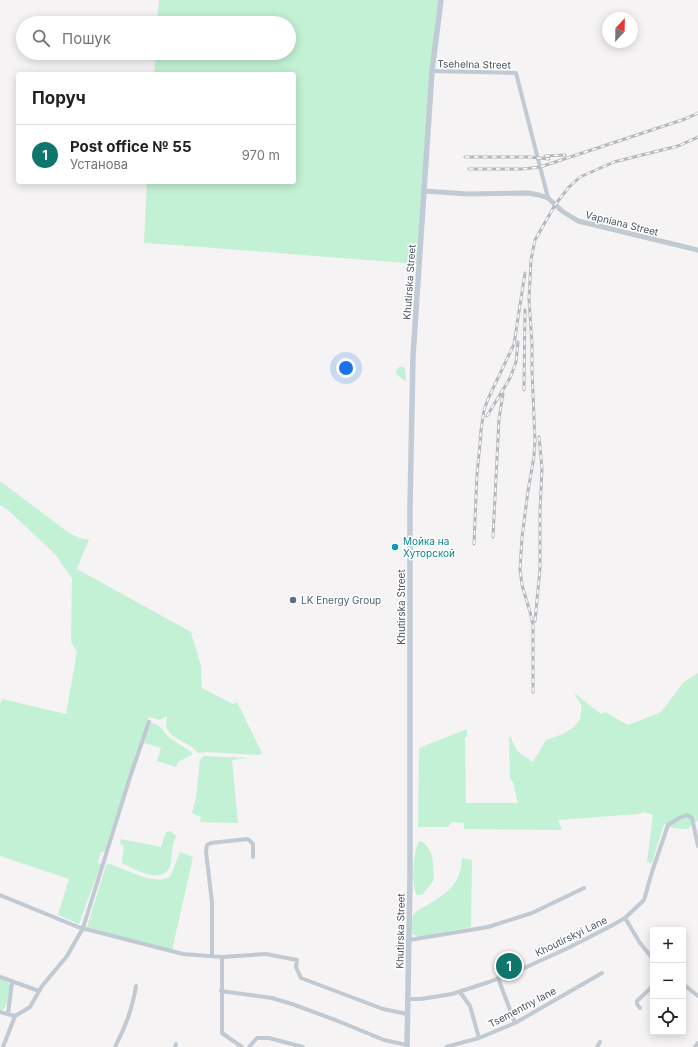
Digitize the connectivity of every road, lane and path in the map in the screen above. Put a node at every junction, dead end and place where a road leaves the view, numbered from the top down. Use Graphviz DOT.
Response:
graph roads {
  1 [pos="441,0"];
  2 [pos="432,72"];
  3 [pos="424,191"];
  4 [pos="548,198"];
  5 [pos="698,250"];
  6 [pos="149,722"];
  7 [pos="698,846"];
  8 [pos="253,857"];
  9 [pos="584,888"];
  10 [pos="0,895"];
  11 [pos="625,918"];
  12 [pos="84,928"];
  13 [pos="409,940"];
  14 [pos="650,955"];
  15 [pos="212,956"];
  16 [pos="222,957"];
  17 [pos="602,973"];
  18 [pos="0,977"];
  19 [pos="498,978"];
  20 [pos="12,982"];
  21 [pos="136,986"];
  22 [pos="686,986"];
  23 [pos="650,989"];
  24 [pos="39,991"];
  25 [pos="221,991"];
  26 [pos="460,992"];
  27 [pos="698,996"];
  28 [pos="407,999"];
  29 [pos="640,1008"];
  30 [pos="0,1012"];
  31 [pos="8,1014"];
  32 [pos="407,1014"];
  33 [pos="15,1016"];
  34 [pos="515,1023"];
  35 [pos="479,1038"];
  36 [pos="600,1042"];
  37 [pos="698,1043"];
  38 [pos="407,1046"];
  39 [pos="4,1047"];
  40 [pos="115,1047"];
  41 [pos="242,1047"];
  42 [pos="249,1047"];
  43 [pos="303,1047"];
  44 [pos="446,1047"];
  45 [pos="597,1047"];
  46 [pos="695,1047"];
  1 -- 2 [label="main road, Khutirska Street"];
  2 -- 3 [label="main road, Khutirska Street"];
  2 -- 4 [label="street, Tsehelna Street"];
  3 -- 4 [label="street"];
  3 -- 13 [label="main road, Khutirska Street"];
  4 -- 5 [label="street, Vapniana Street"];
  6 -- 12 [label="street"];
  7 -- 11 [label="street, Khoutirskyi Lane"];
  8 -- 15 [label="street"];
  9 -- 13 [label="street"];
  10 -- 12 [label="street"];
  11 -- 14 [label="street"];
  11 -- 19 [label="street, Khoutirskyi Lane"];
  12 -- 15 [label="street"];
  12 -- 24 [label="street"];
  13 -- 28 [label="main road, Khutirska Street"];
  15 -- 16 [label="street"];
  16 -- 25 [label="street"];
  16 -- 32 [label="street"];
  17 -- 34 [label="street, Tsementny lane"];
  18 -- 20 [label="street"];
  19 -- 26 [label="street, Khoutirskyi Lane"];
  19 -- 34 [label="street"];
  20 -- 24 [label="street"];
  20 -- 31 [label="street"];
  21 -- 40 [label="street"];
  22 -- 27 [label="street"];
  23 -- 29 [label="street"];
  24 -- 33 [label="street"];
  25 -- 38 [label="street"];
  25 -- 41 [label="street"];
  26 -- 28 [label="street, Khoutirskyi Lane"];
  26 -- 35 [label="street"];
  28 -- 32 [label="main road, Khutirska Street"];
  30 -- 31 [label="street"];
  31 -- 33 [label="street"];
  32 -- 38 [label="main road, Khutirska Street"];
  33 -- 39 [label="street"];
  34 -- 35 [label="street, Tsementny lane"];
  35 -- 44 [label="street, Tsementny lane"];
  36 -- 45 [label="street"];
  37 -- 46 [label="street"];
  42 -- 43 [label="street"];
}
